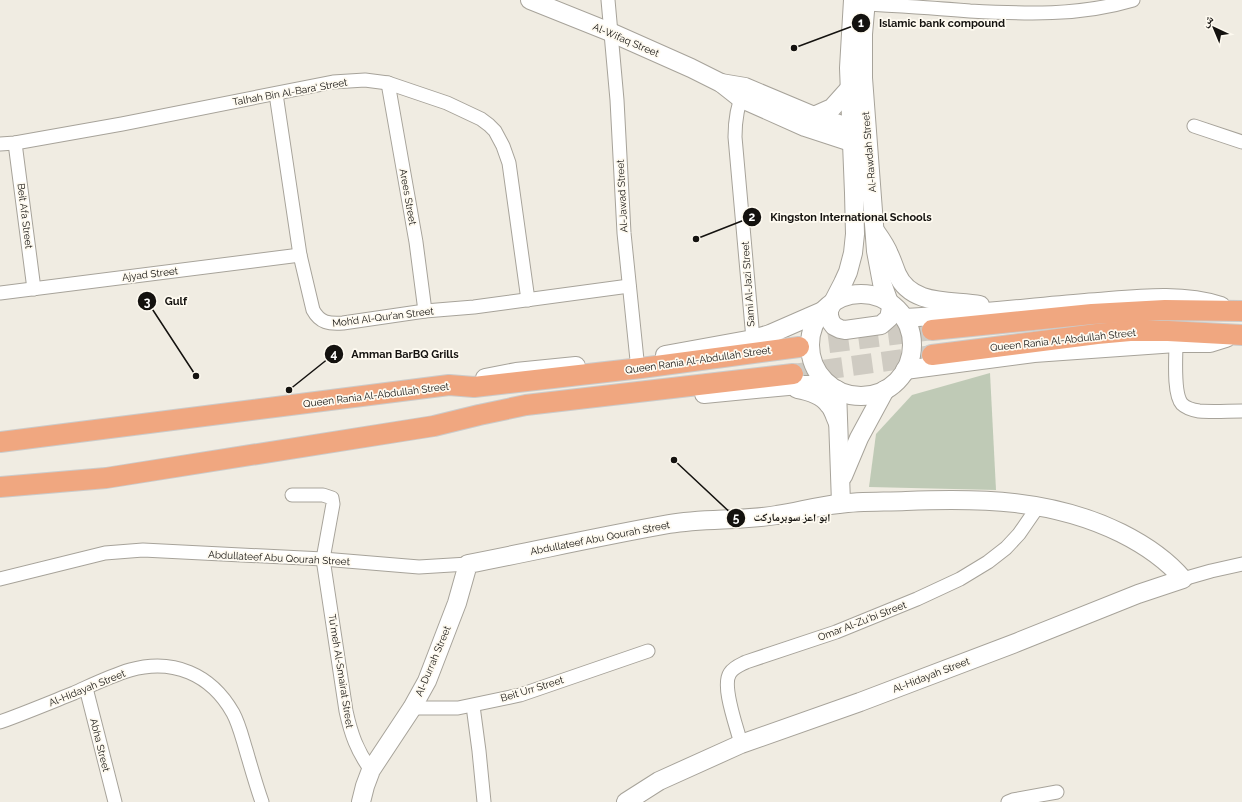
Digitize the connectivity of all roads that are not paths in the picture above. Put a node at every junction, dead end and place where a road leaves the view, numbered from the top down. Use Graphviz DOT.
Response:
graph roads {
  1 [pos="530,0"];
  2 [pos="608,0"];
  3 [pos="1133,0"];
  4 [pos="862,1"];
  5 [pos="610,32"];
  6 [pos="388,83"];
  7 [pos="849,89"];
  8 [pos="743,93"];
  9 [pos="276,94"];
  10 [pos="814,116"];
  11 [pos="1194,126"];
  12 [pos="860,138"];
  13 [pos="1242,142"];
  14 [pos="15,143"];
  15 [pos="0,144"];
  16 [pos="874,229"];
  17 [pos="300,255"];
  18 [pos="629,286"];
  19 [pos="34,289"];
  20 [pos="0,293"];
  21 [pos="528,300"];
  22 [pos="889,303"];
  23 [pos="828,307"];
  24 [pos="1006,310"];
  25 [pos="425,311"];
  26 [pos="1239,311"];
  27 [pos="904,318"];
  28 [pos="932,330"];
  29 [pos="1238,335"];
  30 [pos="753,339"];
  31 [pos="1176,343"];
  32 [pos="799,347"];
  33 [pos="932,355"];
  34 [pos="637,360"];
  35 [pos="905,370"];
  36 [pos="790,380"];
  37 [pos="449,385"];
  38 [pos="833,388"];
  39 [pos="885,390"];
  40 [pos="1242,411"];
  41 [pos="838,423"];
  42 [pos="0,442"];
  43 [pos="841,482"];
  44 [pos="0,487"];
  45 [pos="292,495"];
  46 [pos="841,503"];
  47 [pos="1039,505"];
  48 [pos="324,559"];
  49 [pos="468,564"];
  50 [pos="1242,564"];
  51 [pos="0,579"];
  52 [pos="1183,579"];
  53 [pos="648,651"];
  54 [pos="86,688"];
  55 [pos="473,706"];
  56 [pos="412,708"];
  57 [pos="0,722"];
  58 [pos="741,744"];
  59 [pos="370,770"];
  60 [pos="1057,792"];
  61 [pos="115,802"];
  62 [pos="262,802"];
  63 [pos="361,802"];
  64 [pos="484,802"];
  65 [pos="626,802"];
  66 [pos="1008,802"];
  1 -- 5 [label="street, Al-Wifaq Street"];
  2 -- 5 [label="street, Al-Jawad Street"];
  3 -- 4 [label="street"];
  4 -- 7 [label="street, Al-Rawdah Street"];
  4 -- 12 [label="street, Al-Rawdah Street"];
  5 -- 8 [label="street, Al-Wifaq Street"];
  5 -- 18 [label="street, Al-Jawad Street"];
  6 -- 9 [label="street, Talhah Bin Al-Bara' Street"];
  6 -- 21 [label="street, Talhah Bin Al-Bara' Street"];
  6 -- 25 [label="street, Arees Street"];
  7 -- 10 [label="street"];
  7 -- 12 [label="street, Al-Rawdah Street"];
  8 -- 10 [label="street, Al-Wifaq Street"];
  8 -- 12 [label="street, Al-Wifaq Street"];
  8 -- 30 [label="street, Sami Al-Jazi Street"];
  9 -- 14 [label="street, Talhah Bin Al-Bara' Street"];
  9 -- 17 [label="street, Moh’d Al-Qur’an Street"];
  10 -- 12 [label="street, Al-Wifaq Street"];
  11 -- 13 [label="street"];
  12 -- 16 [label="street, Al-Rawdah Street"];
  12 -- 23 [label="street, Al-Rawdah Street"];
  14 -- 15 [label="street, Talhah Bin Al-Bara' Street"];
  14 -- 19 [label="street, Beit Afa Street"];
  16 -- 22 [label="street, Al-Rawdah Street"];
  16 -- 24 [label="street"];
  17 -- 19 [label="street, Ajyad Street"];
  17 -- 25 [label="street, Moh’d Al-Qur’an Street"];
  18 -- 21 [label="street, Moh’d Al-Qur’an Street"];
  18 -- 34 [label="street, Al-Jawad Street"];
  19 -- 20 [label="street, Ajyad Street"];
  21 -- 25 [label="street, Moh’d Al-Qur’an Street"];
  22 -- 23 [label="street"];
  22 -- 23 [label="street, Al-Rawdah Street"];
  22 -- 27 [label="street"];
  23 -- 30 [label="street"];
  23 -- 38 [label="street"];
  24 -- 26 [label="street"];
  24 -- 27 [label="street"];
  26 -- 28 [label="main road"];
  27 -- 35 [label="street"];
  29 -- 31 [label="street"];
  29 -- 33 [label="main road, Queen Rania Al-Abdullah Street"];
  30 -- 34 [label="street"];
  31 -- 35 [label="street"];
  31 -- 40 [label="street"];
  32 -- 37 [label="main road, Queen Rania Al-Abdullah Street"];
  34 -- 37 [label="street"];
  35 -- 39 [label="street"];
  36 -- 38 [label="street"];
  36 -- 41 [label="street"];
  36 -- 44 [label="main road"];
  37 -- 42 [label="main road, Queen Rania Al-Abdullah Street"];
  38 -- 39 [label="street"];
  38 -- 41 [label="street"];
  39 -- 43 [label="street"];
  41 -- 43 [label="street"];
  43 -- 46 [label="street"];
  45 -- 48 [label="street, Tu'meh Al-Smairat Street"];
  46 -- 47 [label="street, Abdullateef Abu Qourah Street"];
  46 -- 49 [label="street, Abdullateef Abu Qourah Street"];
  47 -- 52 [label="street, Abdullateef Abu Qourah Street"];
  47 -- 58 [label="street, Omar Al-Zu'bi Street"];
  48 -- 49 [label="street, Abdullateef Abu Qourah Street"];
  48 -- 51 [label="street, Abdullateef Abu Qourah Street"];
  48 -- 59 [label="street, Tu'meh Al-Smairat Street"];
  49 -- 56 [label="street, Al-Durrah Street"];
  50 -- 52 [label="street, Al-Hidayah Street"];
  52 -- 58 [label="street, Al-Hidayah Street"];
  53 -- 55 [label="street, Beit Urr Street"];
  54 -- 57 [label="street, Al-Hidayah Street"];
  54 -- 61 [label="street, Abha Street"];
  54 -- 62 [label="street, Al-Hidayah Street"];
  55 -- 56 [label="street, Beit Urr Street"];
  55 -- 64 [label="street"];
  56 -- 59 [label="street, Al-Durrah Street"];
  58 -- 65 [label="street, Al-Hidayah Street"];
  59 -- 63 [label="street"];
  60 -- 66 [label="street"];
}
